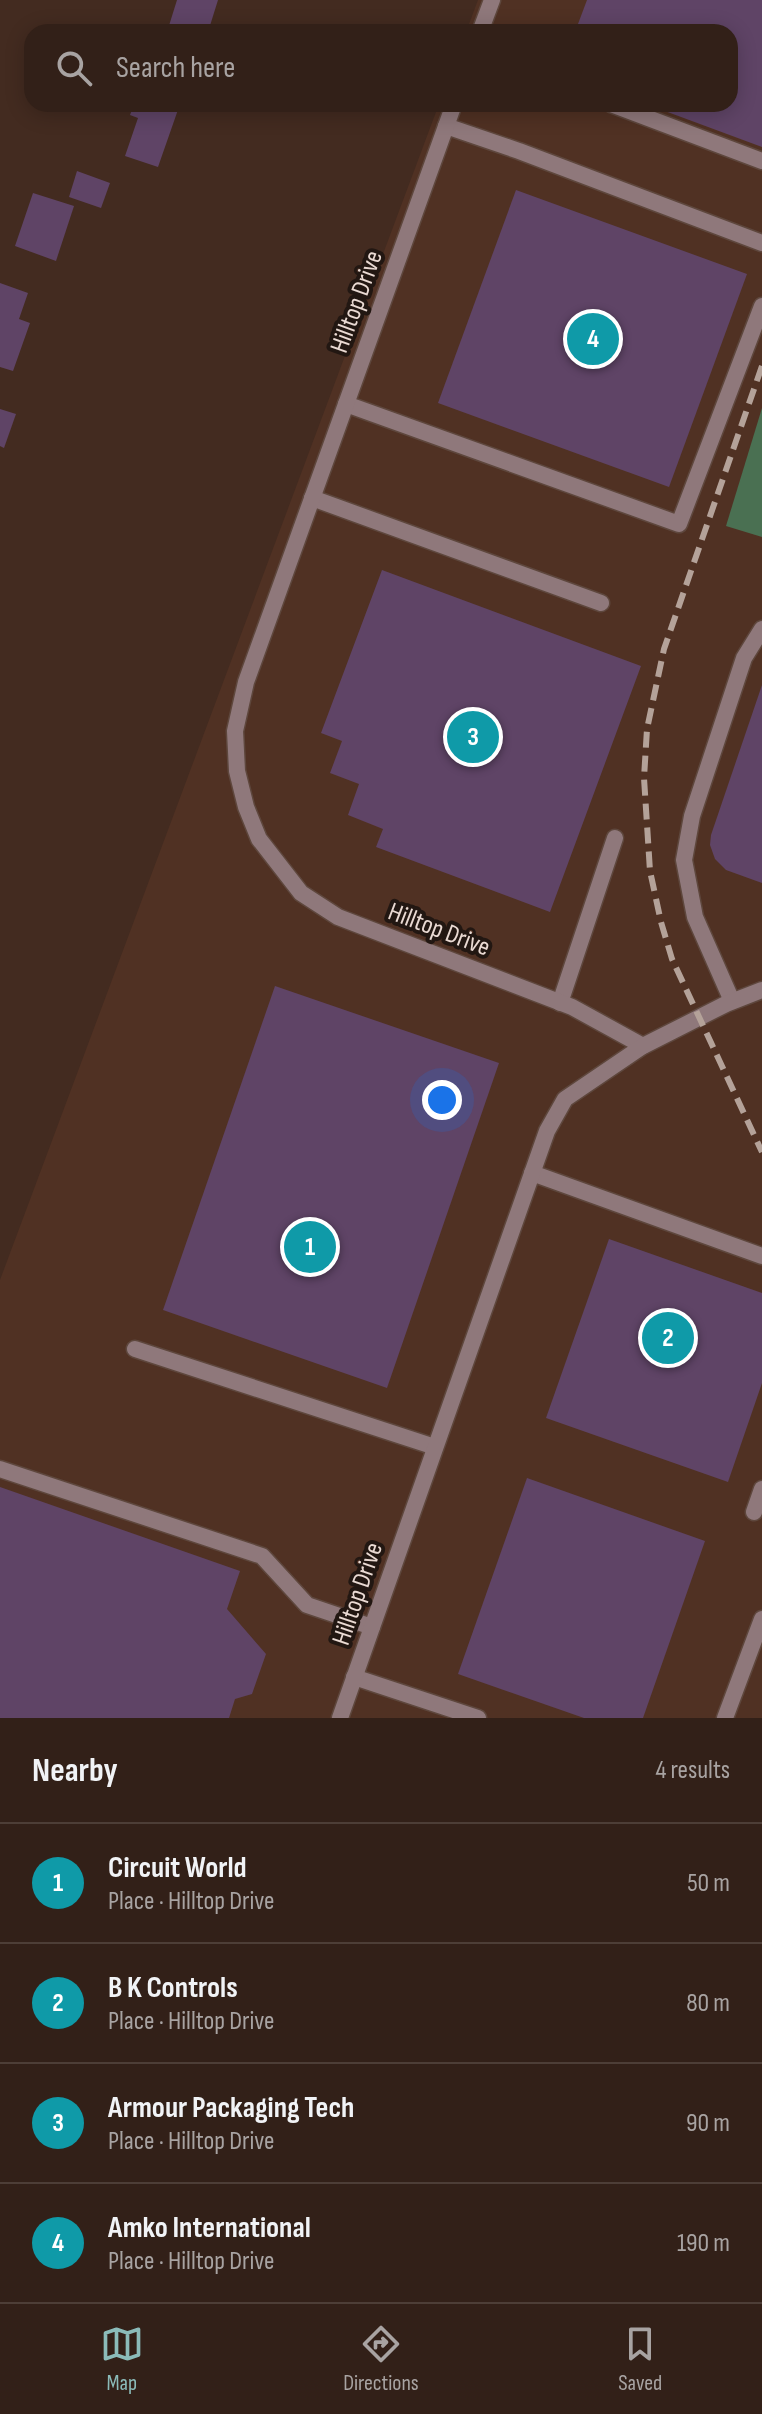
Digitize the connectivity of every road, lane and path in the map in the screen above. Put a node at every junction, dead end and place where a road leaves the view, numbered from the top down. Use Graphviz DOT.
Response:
graph roads {
  1 [pos="492,0"];
  2 [pos="483,24"];
  3 [pos="451,112"];
  4 [pos="632,112"];
  5 [pos="446,126"];
  6 [pos="762,161"];
  7 [pos="762,243"];
  8 [pos="762,306"];
  9 [pos="346,404"];
  10 [pos="312,498"];
  11 [pos="601,603"];
  12 [pos="762,629"];
  13 [pos="615,838"];
  14 [pos="762,990"];
  15 [pos="732,1001"];
  16 [pos="560,1003"];
  17 [pos="643,1046"];
  18 [pos="532,1173"];
  19 [pos="762,1256"];
  20 [pos="135,1349"];
  21 [pos="435,1447"];
  22 [pos="0,1469"];
  23 [pos="762,1489"];
  24 [pos="754,1512"];
  25 [pos="762,1619"];
  26 [pos="372,1627"];
  27 [pos="354,1677"];
  28 [pos="340,1718"];
  29 [pos="478,1718"];
  30 [pos="725,1718"];
  1 -- 2 [label="street"];
  3 -- 5 [label="street, Hilltop Drive"];
  4 -- 6 [label="street"];
  5 -- 7 [label="street"];
  5 -- 9 [label="street, Hilltop Drive"];
  8 -- 9 [label="street"];
  9 -- 10 [label="street, Hilltop Drive"];
  10 -- 11 [label="street"];
  10 -- 16 [label="street, Hilltop Drive"];
  12 -- 15 [label="street"];
  13 -- 16 [label="street"];
  14 -- 15 [label="street"];
  15 -- 17 [label="street"];
  16 -- 17 [label="street, Hilltop Drive"];
  17 -- 18 [label="street, Hilltop Drive"];
  18 -- 19 [label="street"];
  18 -- 21 [label="street, Hilltop Drive"];
  20 -- 21 [label="street"];
  21 -- 26 [label="street, Hilltop Drive"];
  22 -- 26 [label="street"];
  23 -- 24 [label="street"];
  25 -- 30 [label="street"];
  26 -- 27 [label="street, Hilltop Drive"];
  27 -- 28 [label="street, Hilltop Drive"];
  27 -- 29 [label="street"];
}
